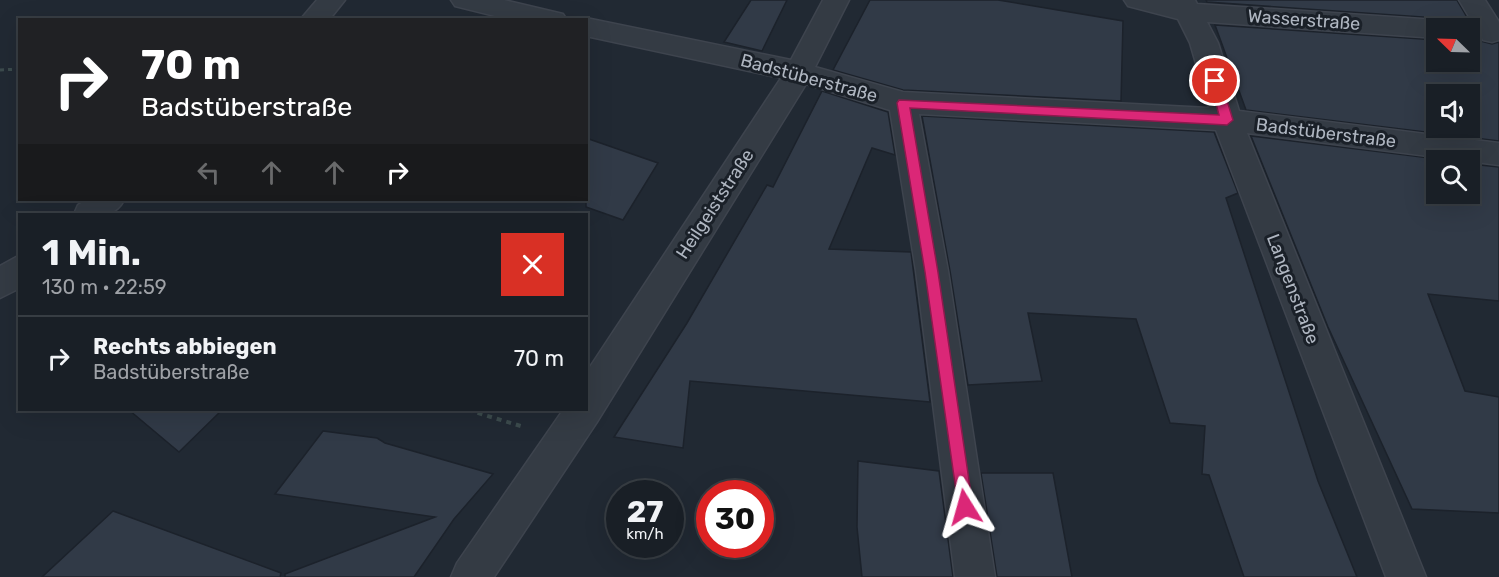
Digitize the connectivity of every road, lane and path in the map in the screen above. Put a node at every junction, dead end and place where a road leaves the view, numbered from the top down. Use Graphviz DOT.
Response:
graph roads {
  1 [pos="332,0"];
  2 [pos="464,0"];
  3 [pos="836,0"];
  4 [pos="1137,0"];
  5 [pos="1472,0"];
  6 [pos="1185,6"];
  7 [pos="315,18"];
  8 [pos="545,18"];
  9 [pos="588,27"];
  10 [pos="1426,28"];
  11 [pos="1487,32"];
  12 [pos="18,69"];
  13 [pos="0,70"];
  14 [pos="799,72"];
  15 [pos="903,103"];
  16 [pos="1227,120"];
  17 [pos="1499,154"];
  18 [pos="108,201"];
  19 [pos="90,213"];
  20 [pos="18,270"];
  21 [pos="0,284"];
  22 [pos="588,402"];
  23 [pos="476,411"];
  24 [pos="574,424"];
  25 [pos="471,577"];
  26 [pos="975,577"];
  27 [pos="1406,577"];
  1 -- 7 [label="street"];
  2 -- 8 [label="street"];
  3 -- 14 [label="street, Heilgeiststraße"];
  4 -- 6 [label="street, Wasserstraße"];
  5 -- 11 [label="street"];
  6 -- 10 [label="street, Wasserstraße"];
  6 -- 16 [label="street, Langenstraße"];
  9 -- 14 [label="street, Badstüberstraße"];
  12 -- 13 [label="path"];
  14 -- 15 [label="street, Badstüberstraße"];
  14 -- 22 [label="street, Heilgeiststraße"];
  15 -- 16 [label="street, Badstüberstraße"];
  15 -- 26 [label="street"];
  16 -- 17 [label="street, Badstüberstraße"];
  16 -- 27 [label="street, Langenstraße"];
  18 -- 19 [label="street"];
  20 -- 21 [label="street"];
  23 -- 24 [label="path"];
  24 -- 25 [label="street"];
}
